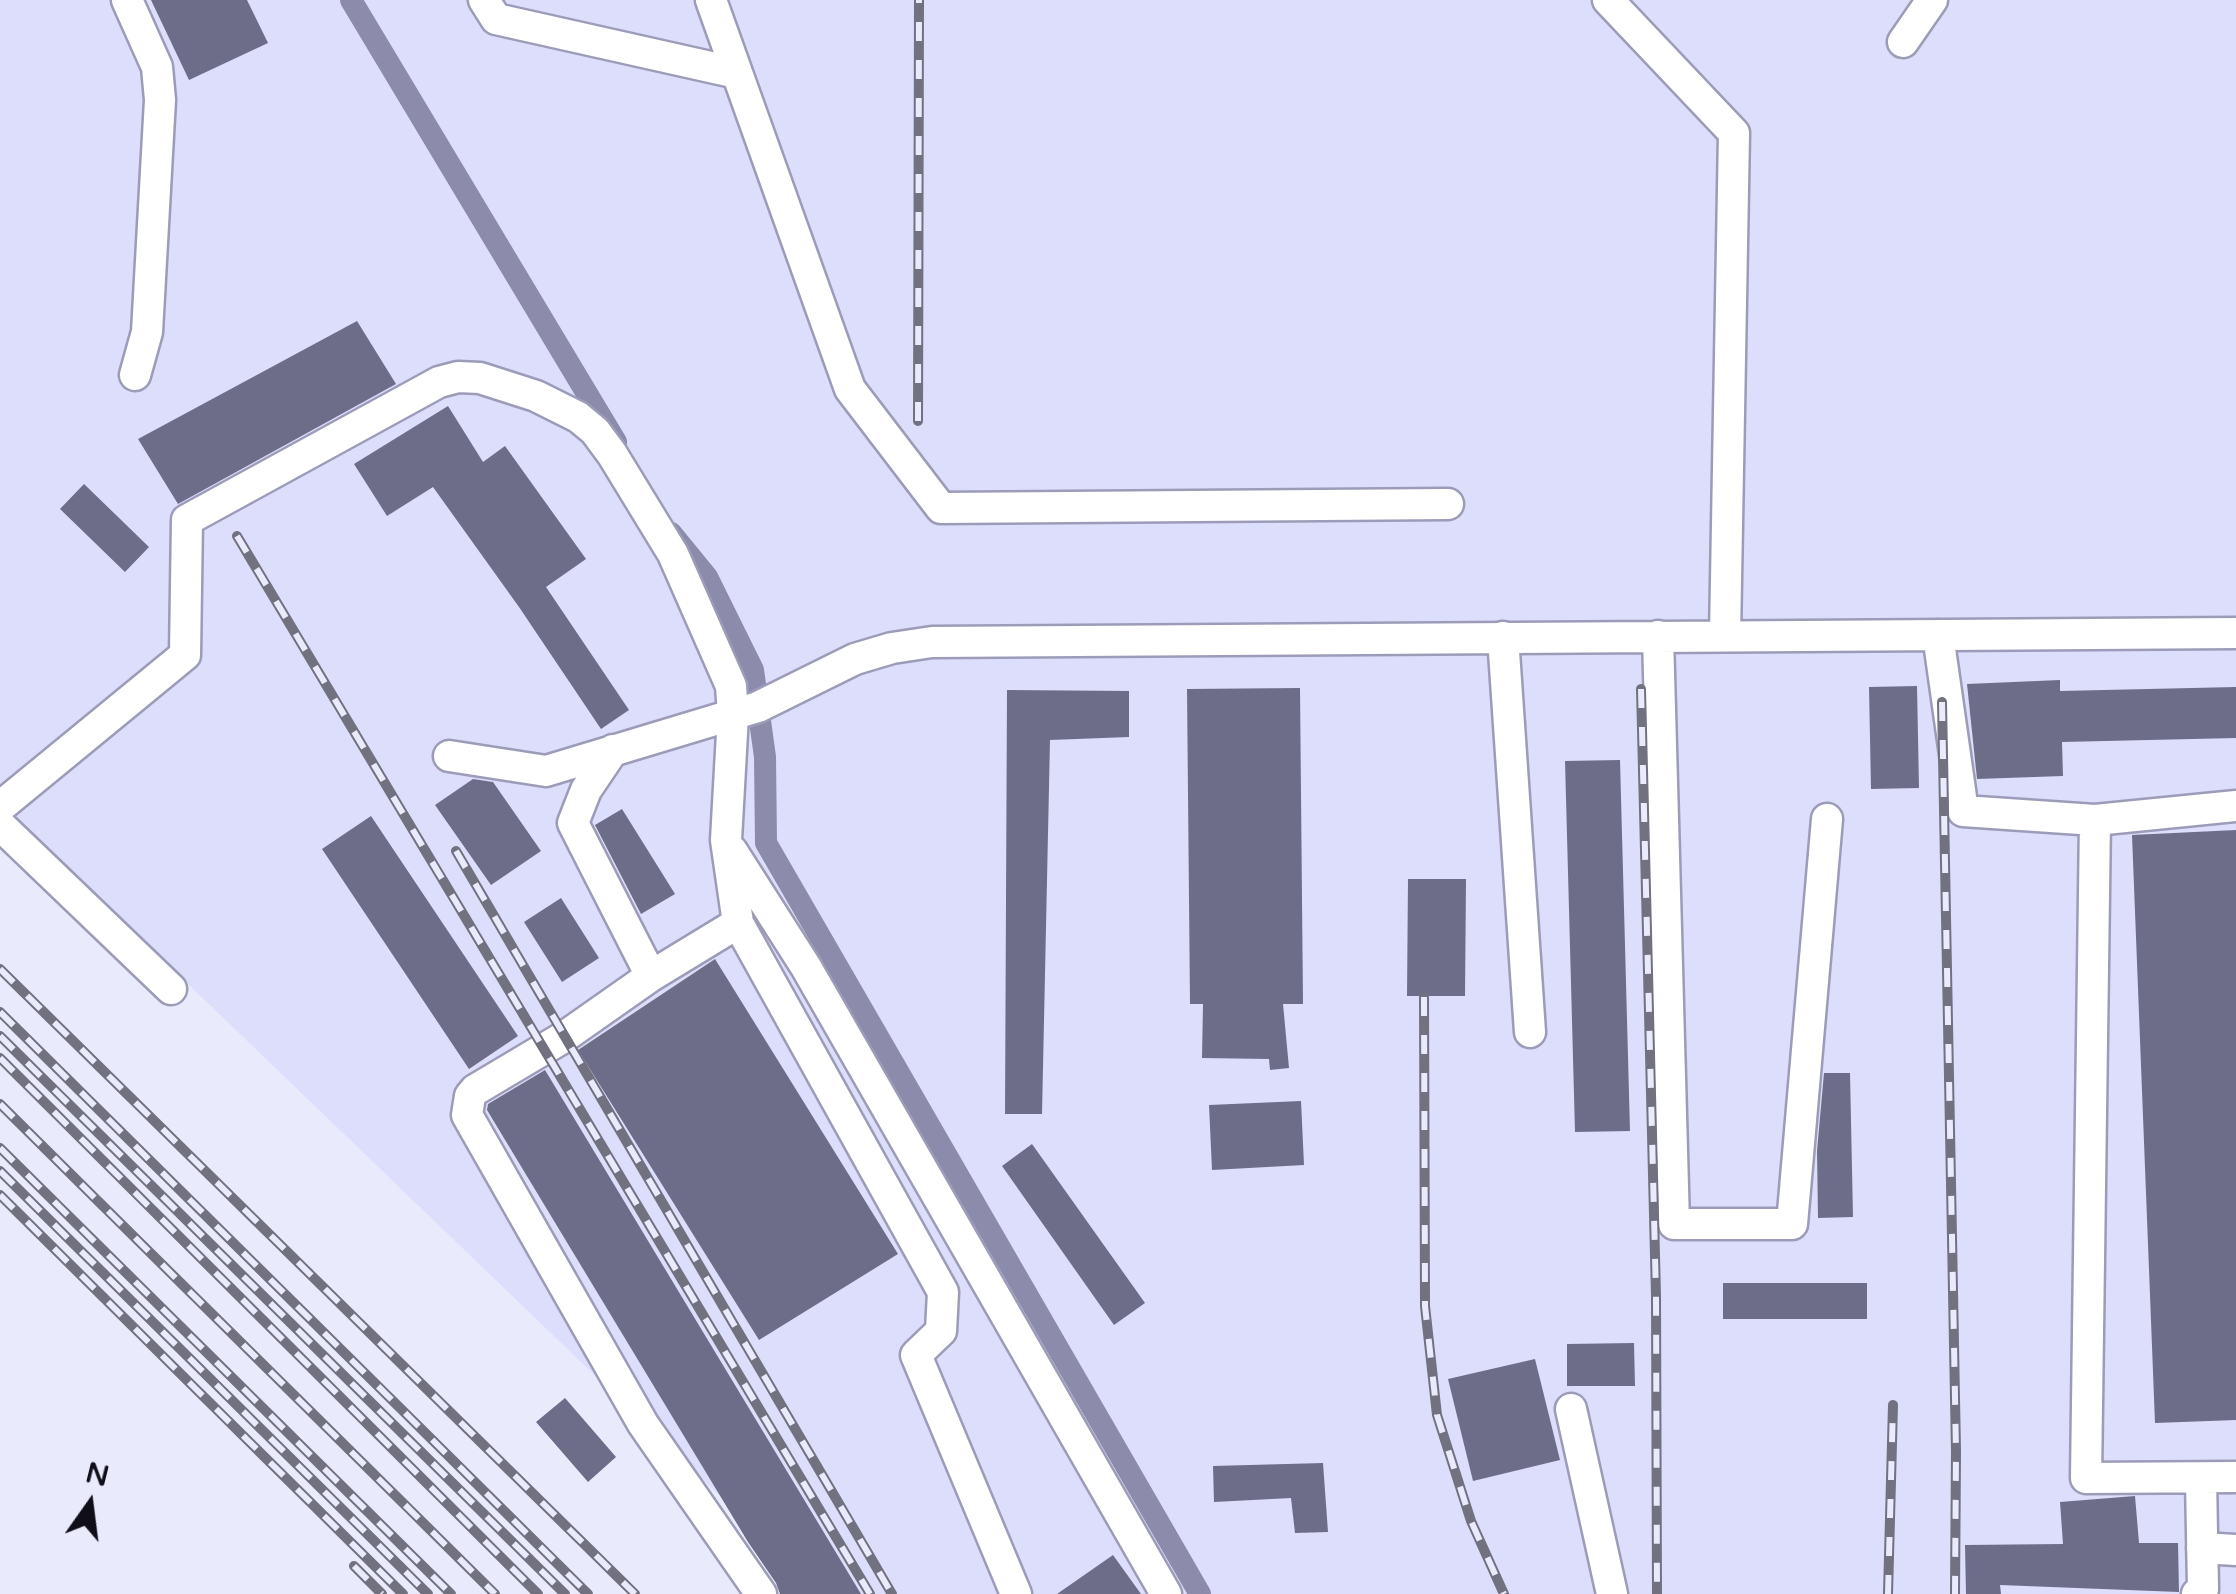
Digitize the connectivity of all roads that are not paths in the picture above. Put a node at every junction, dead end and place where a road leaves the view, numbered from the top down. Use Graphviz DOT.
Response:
graph roads {
  1 [pos="127,0"];
  2 [pos="484,0"];
  3 [pos="711,0"];
  4 [pos="1608,0"];
  5 [pos="1932,0"];
  6 [pos="1902,42"];
  7 [pos="737,74"];
  8 [pos="135,375"];
  9 [pos="1448,504"];
  10 [pos="2236,633"];
  11 [pos="1938,634"];
  12 [pos="1658,636"];
  13 [pos="1725,636"];
  14 [pos="1503,637"];
  15 [pos="733,715"];
  16 [pos="613,750"];
  17 [pos="449,756"];
  18 [pos="2236,806"];
  19 [pos="0,808"];
  20 [pos="1826,819"];
  21 [pos="2096,820"];
  22 [pos="0,825"];
  23 [pos="726,840"];
  24 [pos="738,923"];
  25 [pos="651,976"];
  26 [pos="170,989"];
  27 [pos="1530,1032"];
  28 [pos="1570,1410"];
  29 [pos="2236,1477"];
  30 [pos="2201,1478"];
  31 [pos="2202,1548"];
  32 [pos="2236,1550"];
  33 [pos="761,1594"];
  34 [pos="1016,1594"];
  35 [pos="1166,1594"];
  36 [pos="1612,1594"];
  37 [pos="2197,1594"];
  1 -- 8 [label="street"];
  2 -- 7 [label="street"];
  3 -- 7 [label="street"];
  4 -- 13 [label="street"];
  5 -- 6 [label="street"];
  7 -- 9 [label="street"];
  10 -- 11 [label="street"];
  11 -- 13 [label="street"];
  11 -- 21 [label="street"];
  12 -- 13 [label="street"];
  12 -- 14 [label="street"];
  12 -- 20 [label="street"];
  14 -- 15 [label="street"];
  14 -- 27 [label="street"];
  15 -- 16 [label="street"];
  15 -- 19 [label="street"];
  15 -- 23 [label="street"];
  16 -- 17 [label="street"];
  16 -- 25 [label="street"];
  18 -- 21 [label="street"];
  21 -- 30 [label="street"];
  22 -- 26 [label="street"];
  23 -- 24 [label="street"];
  23 -- 35 [label="street"];
  24 -- 25 [label="street"];
  24 -- 34 [label="street"];
  25 -- 33 [label="street"];
  28 -- 36 [label="street"];
  29 -- 30 [label="street"];
  30 -- 31 [label="street"];
  31 -- 32 [label="street"];
  31 -- 37 [label="street"];
}
